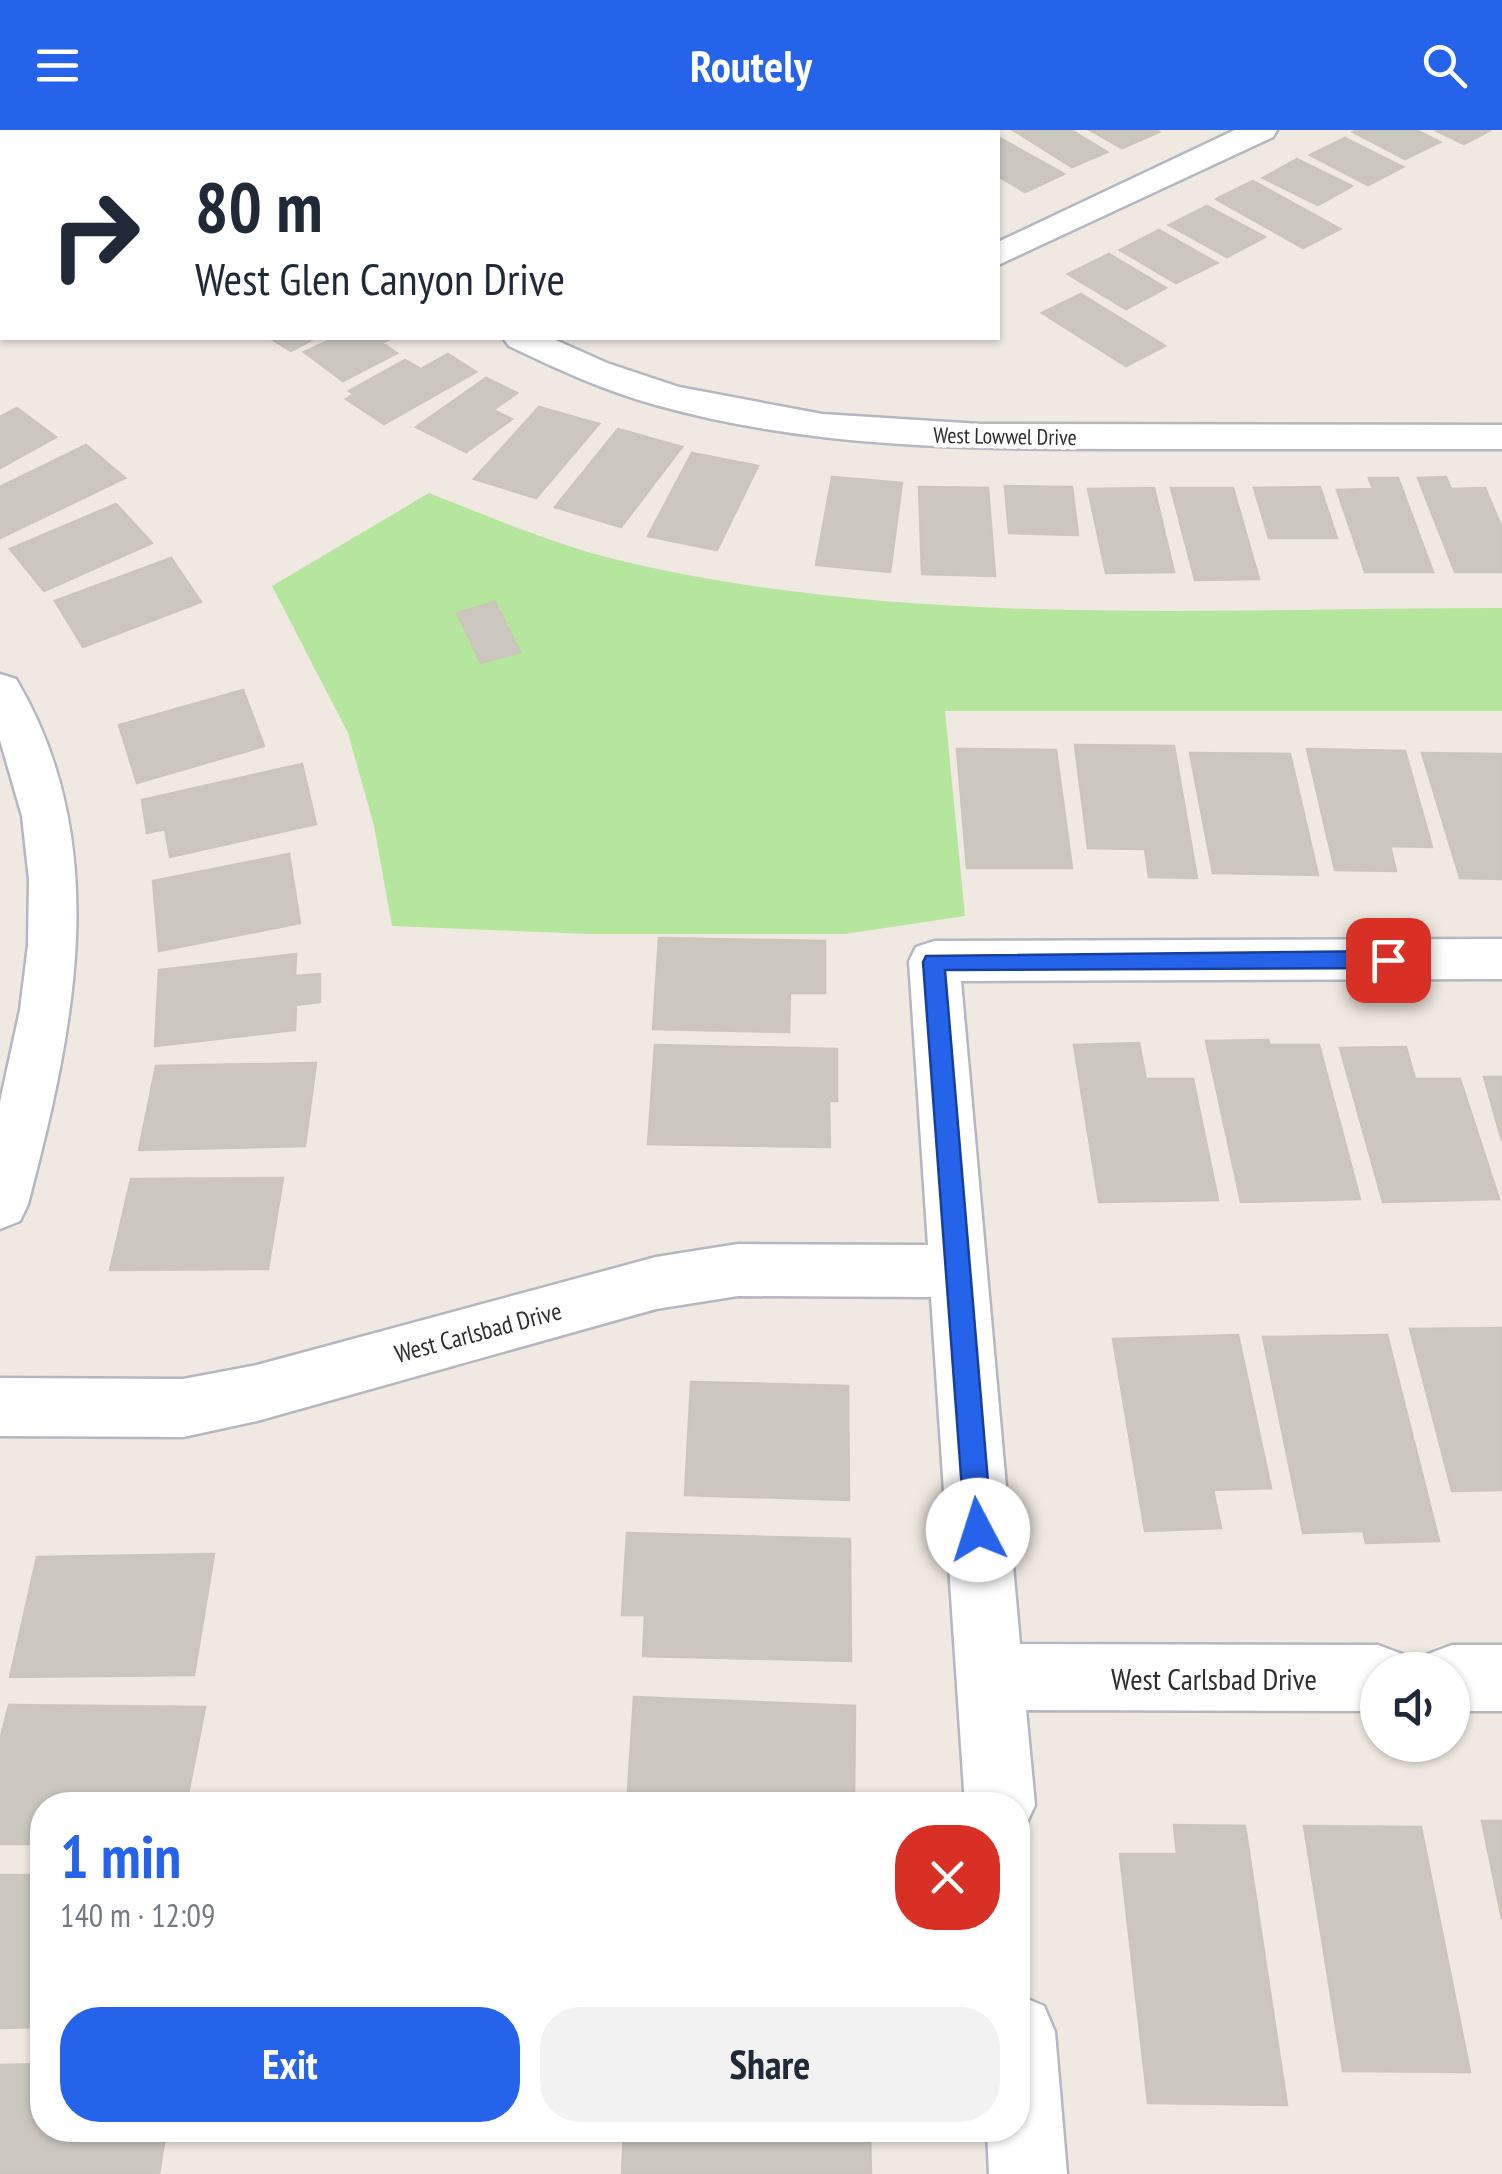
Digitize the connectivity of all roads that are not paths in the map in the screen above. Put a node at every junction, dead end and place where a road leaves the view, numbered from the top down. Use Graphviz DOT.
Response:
graph roads {
  1 [pos="1261,130"];
  2 [pos="1000,254"];
  3 [pos="526,340"];
  4 [pos="1502,436"];
  5 [pos="0,690"];
  6 [pos="1502,959"];
  7 [pos="17,1084"];
  8 [pos="0,1204"];
  9 [pos="958,1271"];
  10 [pos="0,1407"];
  11 [pos="990,1677"];
  12 [pos="1360,1678"];
  13 [pos="1470,1678"];
  14 [pos="1502,1678"];
  15 [pos="999,1792"];
  16 [pos="1026,2142"];
  17 [pos="1028,2174"];
  1 -- 2 [label="street"];
  3 -- 4 [label="street, West Lowwel Drive"];
  5 -- 7 [label="street"];
  6 -- 9 [label="street"];
  7 -- 8 [label="street"];
  9 -- 10 [label="street, West Carlsbad Drive"];
  9 -- 11 [label="street"];
  11 -- 12 [label="street, West Carlsbad Drive"];
  11 -- 15 [label="street"];
  13 -- 14 [label="street"];
  16 -- 17 [label="street"];
}
